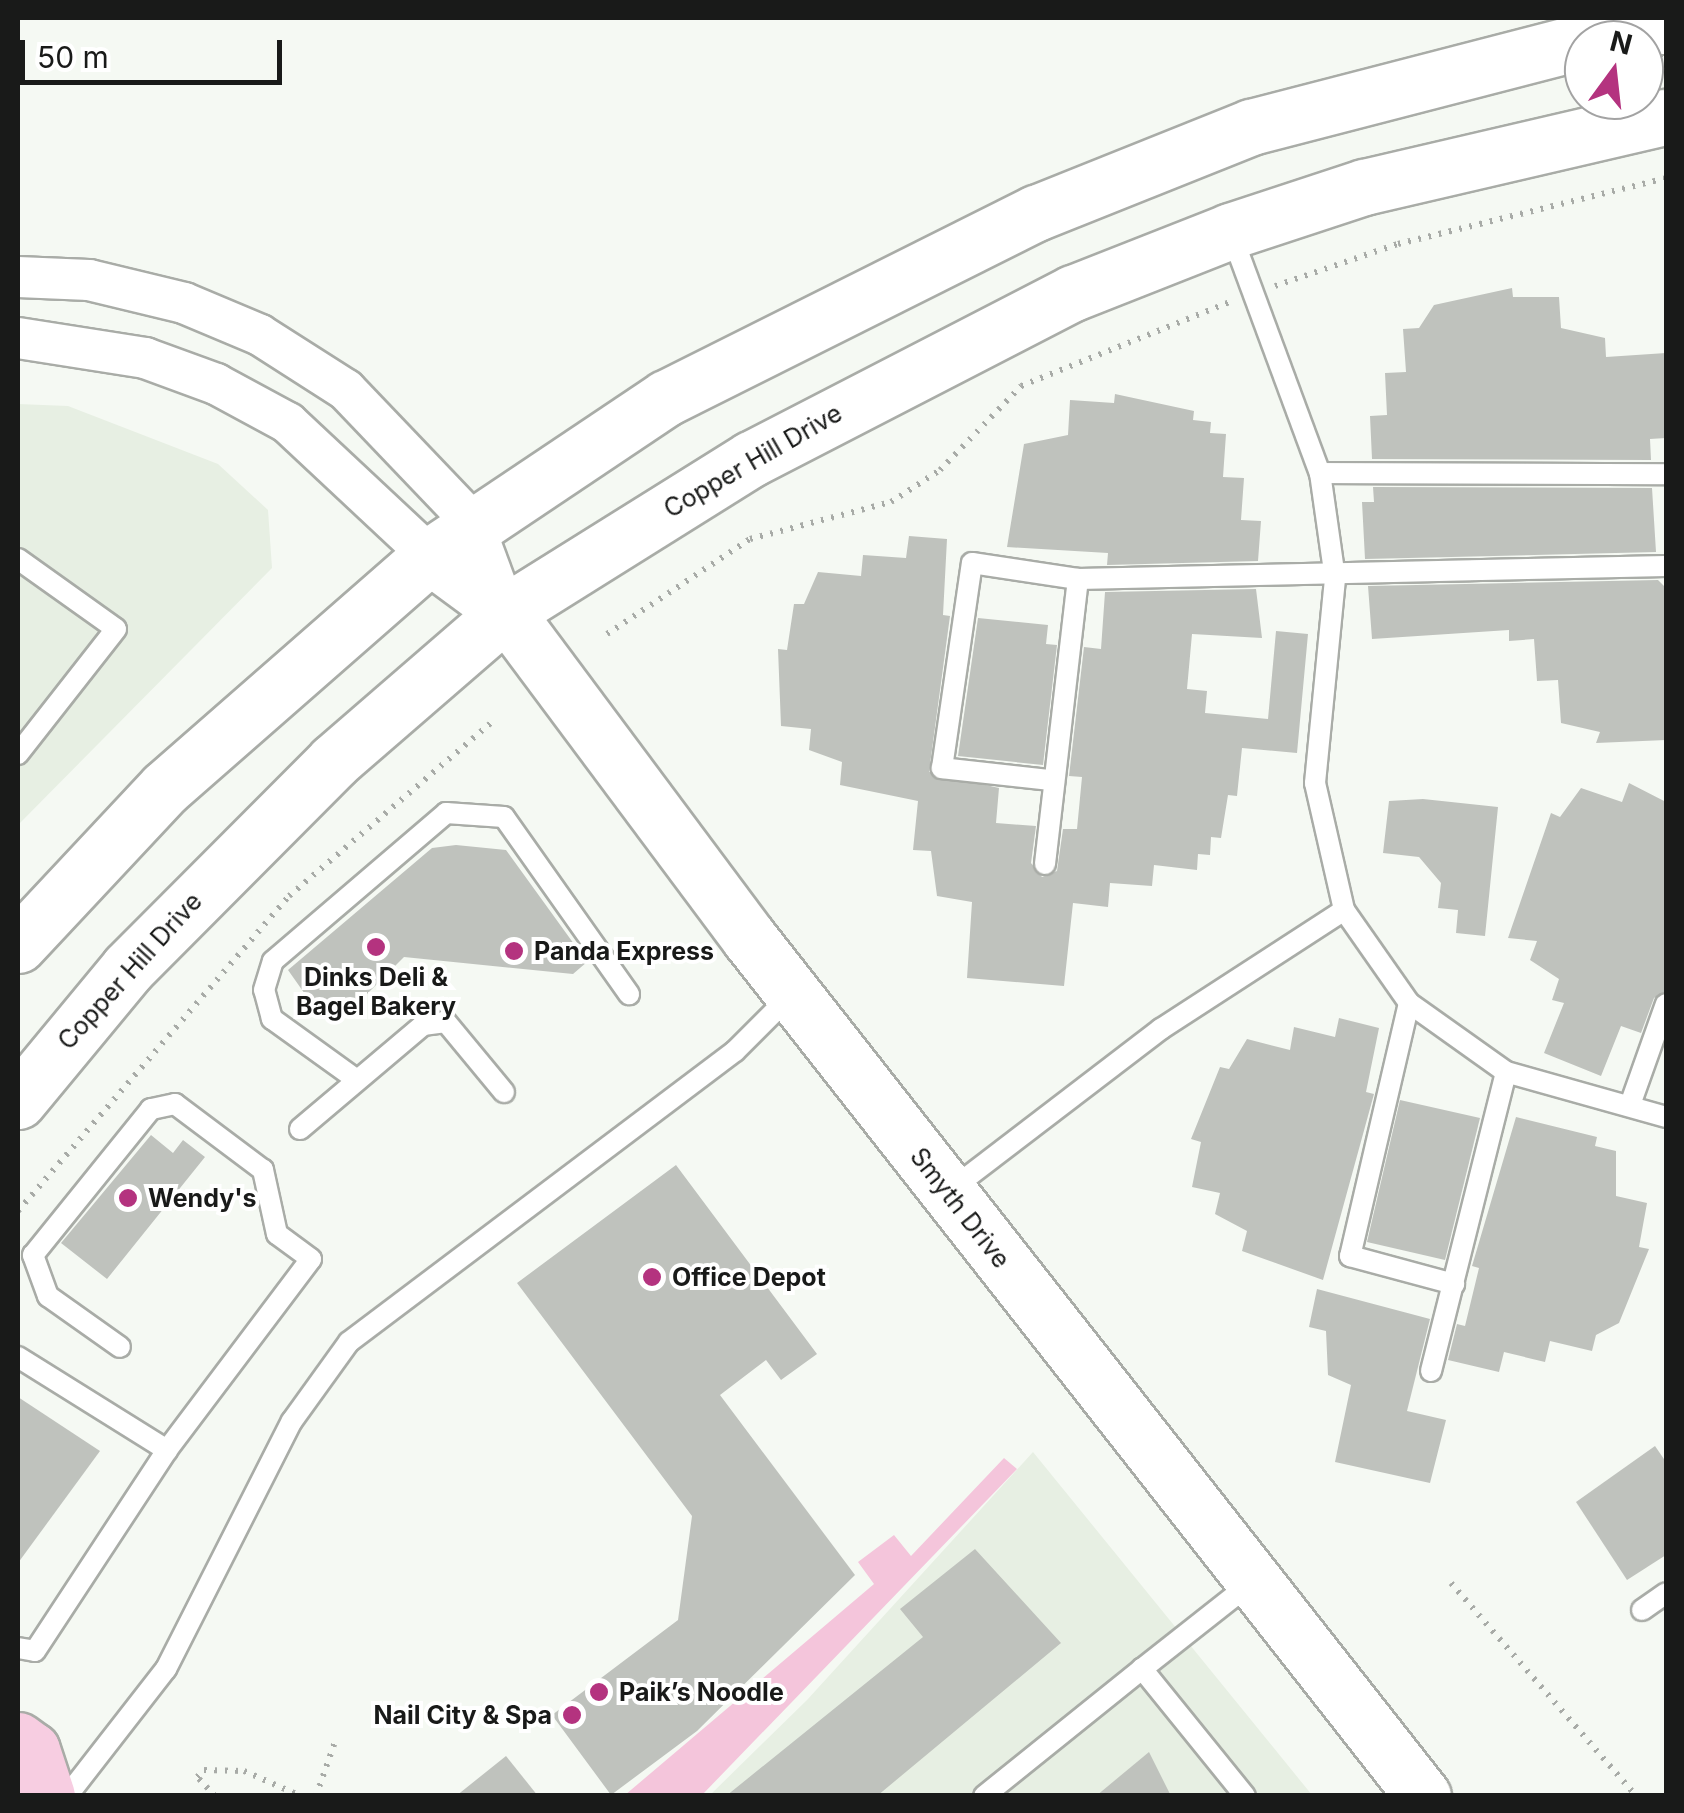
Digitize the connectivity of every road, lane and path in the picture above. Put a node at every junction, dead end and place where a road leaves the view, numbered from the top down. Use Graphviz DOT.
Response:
graph roads {
  1 [pos="1564,46"];
  2 [pos="1666,117"];
  3 [pos="1666,178"];
  4 [pos="1230,231"];
  5 [pos="18,276"];
  6 [pos="1253,294"];
  7 [pos="18,338"];
  8 [pos="1320,473"];
  9 [pos="1666,474"];
  10 [pos="473,523"];
  11 [pos="430,556"];
  12 [pos="18,559"];
  13 [pos="1666,566"];
  14 [pos="1078,578"];
  15 [pos="1335,579"];
  16 [pos="506,612"];
  17 [pos="607,634"];
  18 [pos="18,754"];
  19 [pos="1050,780"];
  20 [pos="1045,864"];
  21 [pos="1344,910"];
  22 [pos="18,945"];
  23 [pos="792,993"];
  24 [pos="629,994"];
  25 [pos="1410,1004"];
  26 [pos="1666,1004"];
  27 [pos="1506,1072"];
  28 [pos="356,1080"];
  29 [pos="504,1092"];
  30 [pos="18,1100"];
  31 [pos="1630,1105"];
  32 [pos="1666,1117"];
  33 [pos="300,1129"];
  34 [pos="948,1192"];
  35 [pos="1454,1284"];
  36 [pos="120,1347"];
  37 [pos="18,1358"];
  38 [pos="1430,1371"];
  39 [pos="167,1450"];
  40 [pos="1252,1582"];
  41 [pos="1452,1583"];
  42 [pos="1666,1593"];
  43 [pos="1642,1610"];
  44 [pos="18,1648"];
  45 [pos="1142,1669"];
  46 [pos="18,1740"];
  47 [pos="336,1740"];
  48 [pos="997,1792"];
  49 [pos="47,1796"];
  50 [pos="67,1796"];
  51 [pos="215,1796"];
  52 [pos="302,1796"];
  53 [pos="316,1796"];
  54 [pos="1244,1796"];
  55 [pos="1423,1796"];
  56 [pos="1636,1796"];
  1 -- 10 [label="main road"];
  2 -- 4 [label="main road, Copper Hill Drive"];
  3 -- 6 [label="path"];
  4 -- 6 [label="lane"];
  4 -- 16 [label="main road, Copper Hill Drive"];
  5 -- 10 [label="street"];
  6 -- 8 [label="lane"];
  6 -- 17 [label="path"];
  7 -- 11 [label="street"];
  8 -- 9 [label="lane"];
  8 -- 15 [label="lane"];
  10 -- 11 [label="main road"];
  10 -- 16 [label="street"];
  11 -- 16 [label="main road, Smyth Drive"];
  11 -- 22 [label="main road"];
  12 -- 18 [label="lane"];
  13 -- 15 [label="lane"];
  14 -- 15 [label="lane"];
  14 -- 19 [label="lane"];
  14 -- 19 [label="lane"];
  15 -- 21 [label="lane"];
  16 -- 23 [label="main road, Smyth Drive"];
  16 -- 30 [label="main road, Copper Hill Drive"];
  19 -- 20 [label="lane"];
  21 -- 25 [label="lane"];
  21 -- 34 [label="lane"];
  23 -- 34 [label="main road, Smyth Drive"];
  23 -- 50 [label="lane"];
  24 -- 28 [label="lane"];
  25 -- 27 [label="lane"];
  25 -- 35 [label="lane"];
  26 -- 31 [label="lane"];
  27 -- 31 [label="lane"];
  27 -- 35 [label="lane"];
  28 -- 29 [label="lane"];
  28 -- 33 [label="lane"];
  31 -- 32 [label="lane"];
  34 -- 40 [label="main road, Smyth Drive"];
  35 -- 38 [label="lane"];
  36 -- 39 [label="lane"];
  37 -- 39 [label="lane"];
  39 -- 44 [label="lane"];
  40 -- 45 [label="lane"];
  40 -- 55 [label="main road, Smyth Drive"];
  41 -- 56 [label="path"];
  42 -- 43 [label="lane"];
  45 -- 48 [label="lane"];
  45 -- 54 [label="lane"];
  46 -- 49 [label="main road"];
  47 -- 53 [label="path"];
  51 -- 52 [label="path"];
}
